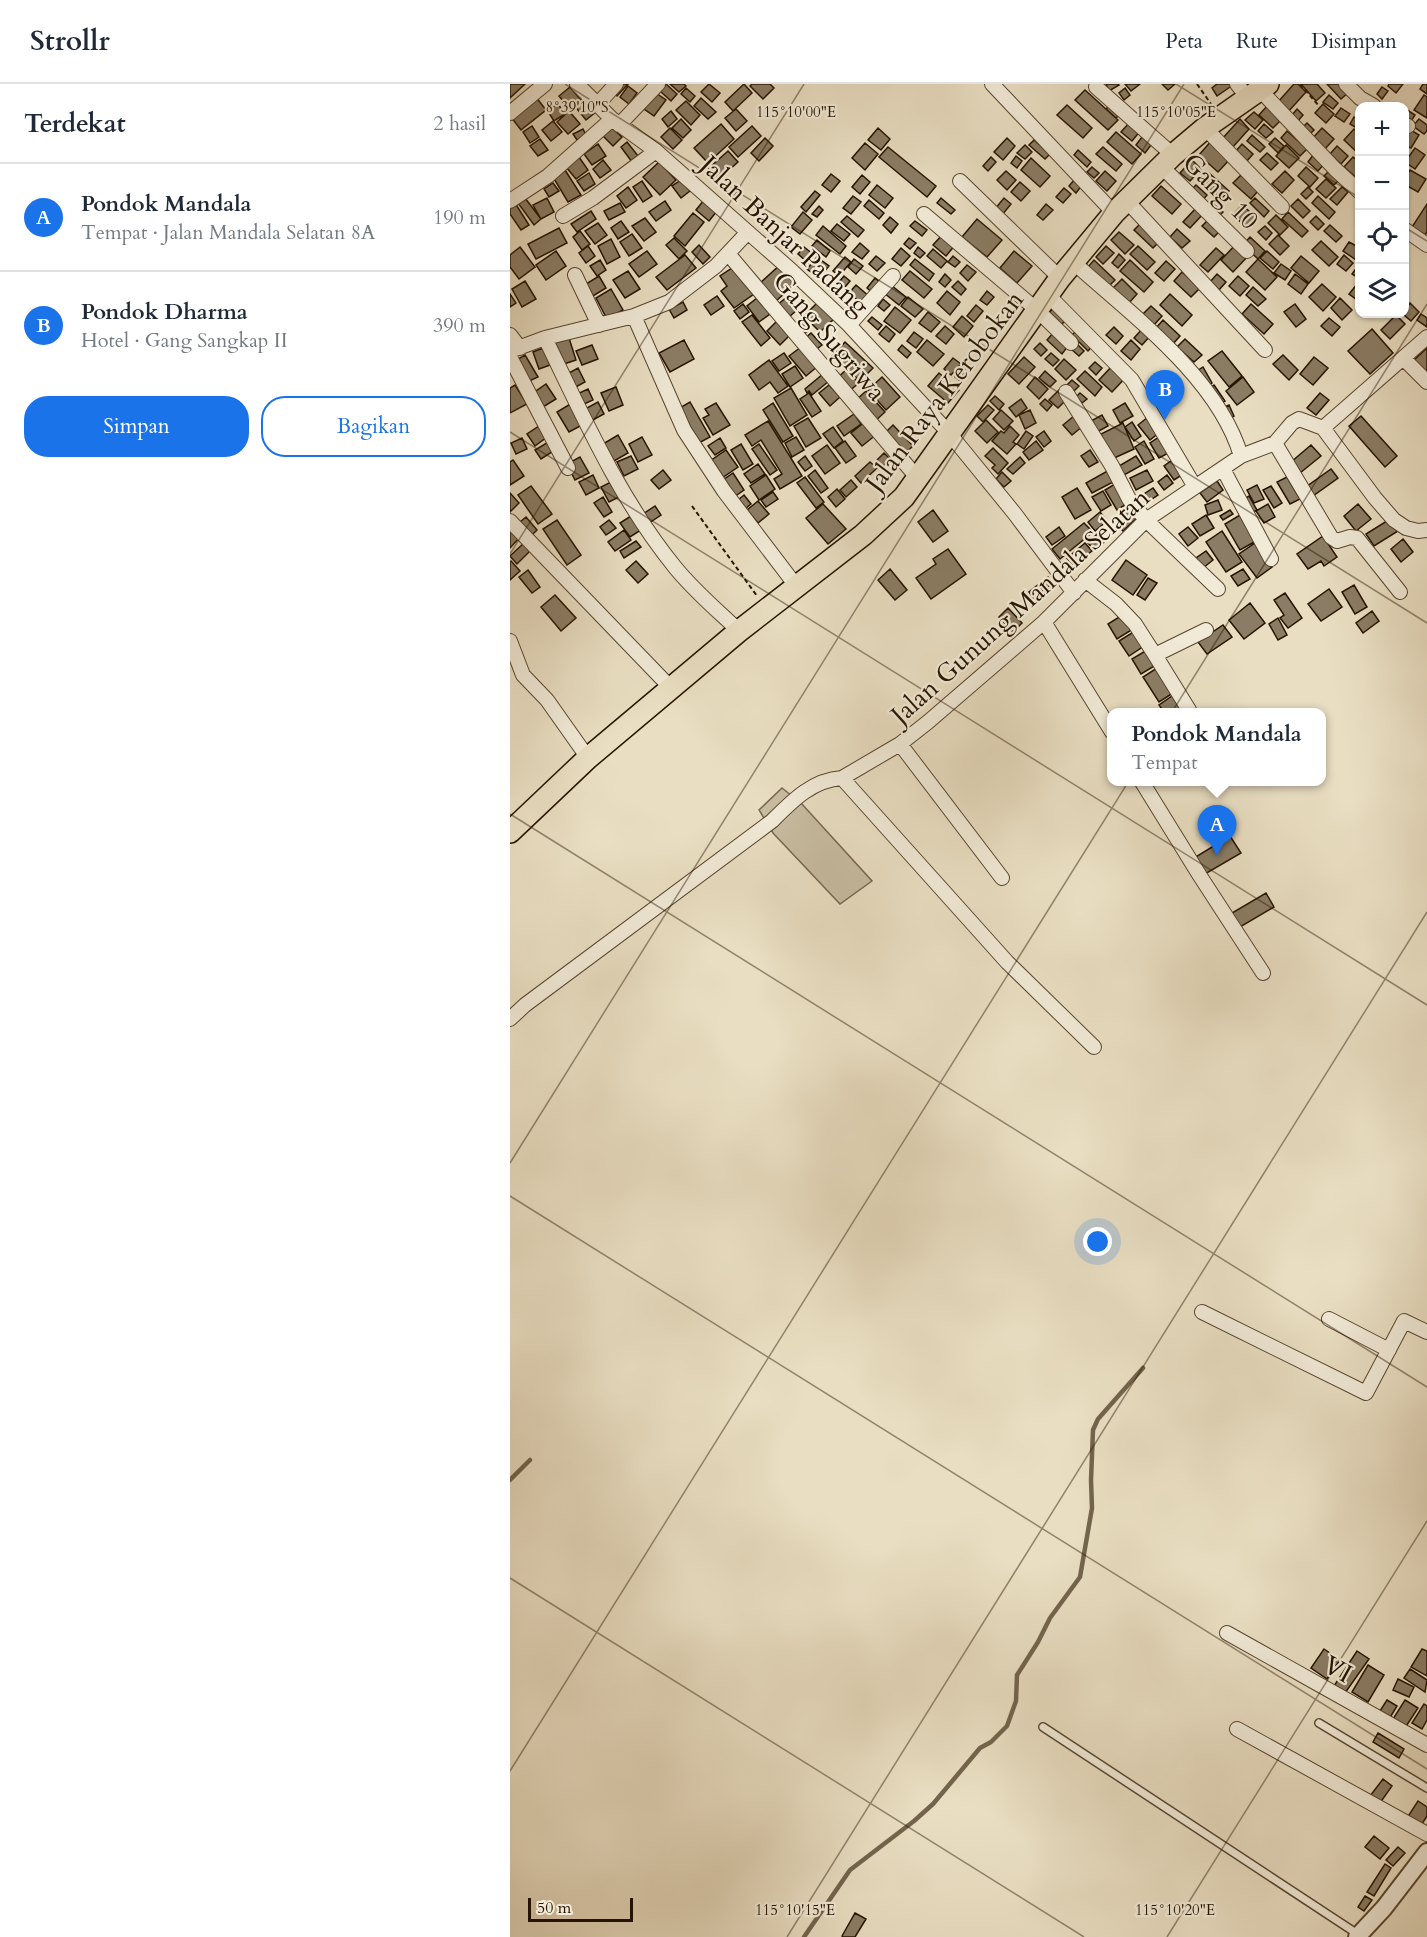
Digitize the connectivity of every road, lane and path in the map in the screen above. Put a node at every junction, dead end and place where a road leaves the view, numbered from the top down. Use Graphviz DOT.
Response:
graph roads {
  1 [pos="544,84"];
  2 [pos="577,84"];
  3 [pos="616,84"];
  4 [pos="658,84"];
  5 [pos="992,84"];
  6 [pos="1197,84"];
  7 [pos="1300,84"];
  8 [pos="1346,84"];
  9 [pos="1096,87"];
  10 [pos="1253,89"];
  11 [pos="1367,102"];
  12 [pos="597,105"];
  13 [pos="1319,106"];
  14 [pos="510,113"];
  15 [pos="616,122"];
  16 [pos="1212,123"];
  17 [pos="656,151"];
  18 [pos="1167,160"];
  19 [pos="960,180"];
  20 [pos="1355,188"];
  21 [pos="510,201"];
  22 [pos="1120,206"];
  23 [pos="1282,207"];
  24 [pos="924,214"];
  25 [pos="563,216"];
  26 [pos="748,232"];
  27 [pos="1409,232"];
  28 [pos="1423,242"];
  29 [pos="1247,251"];
  30 [pos="730,255"];
  31 [pos="575,275"];
  32 [pos="894,276"];
  33 [pos="1054,287"];
  34 [pos="634,316"];
  35 [pos="599,325"];
  36 [pos="849,325"];
  37 [pos="510,335"];
  38 [pos="545,338"];
  39 [pos="1427,338"];
  40 [pos="1071,344"];
  41 [pos="1264,350"];
  42 [pos="513,352"];
  43 [pos="1404,359"];
  44 [pos="1427,382"];
  45 [pos="1066,392"];
  46 [pos="1323,428"];
  47 [pos="949,433"];
  48 [pos="1275,443"];
  49 [pos="1241,456"];
  50 [pos="568,468"];
  51 [pos="1223,469"];
  52 [pos="915,475"];
  53 [pos="1195,487"];
  54 [pos="692,506"];
  55 [pos="1146,520"];
  56 [pos="510,521"];
  57 [pos="1427,530"];
  58 [pos="1271,559"];
  59 [pos="1085,580"];
  60 [pos="797,587"];
  61 [pos="1218,589"];
  62 [pos="1400,592"];
  63 [pos="1074,593"];
  64 [pos="768,610"];
  65 [pos="1044,622"];
  66 [pos="1206,630"];
  67 [pos="739,631"];
  68 [pos="510,641"];
  69 [pos="1155,655"];
  70 [pos="671,688"];
  71 [pos="1188,708"];
  72 [pos="1107,724"];
  73 [pos="900,744"];
  74 [pos="588,758"];
  75 [pos="842,778"];
  76 [pos="1144,786"];
  77 [pos="510,832"];
  78 [pos="1002,878"];
  79 [pos="1263,973"];
  80 [pos="510,1019"];
  81 [pos="1094,1047"];
  82 [pos="1202,1312"];
  83 [pos="1329,1318"];
  84 [pos="1427,1332"];
  85 [pos="1389,1350"];
  86 [pos="1227,1633"];
  87 [pos="1319,1723"];
  88 [pos="1043,1727"];
  89 [pos="1237,1729"];
  90 [pos="1427,1745"];
  91 [pos="1427,1788"];
  92 [pos="1427,1834"];
  93 [pos="1427,1852"];
  94 [pos="1358,1936"];
  1 -- 14 [label="street"];
  2 -- 12 [label="street, Jalan Banjar Padang"];
  3 -- 12 [label="street"];
  4 -- 15 [label="street"];
  5 -- 22 [label="street"];
  6 -- 16 [label="path"];
  7 -- 13 [label="path"];
  8 -- 11 [label="street"];
  9 -- 18 [label="street, Gang 10"];
  10 -- 16 [label="main road, Jalan Raya Kerobokan"];
  10 -- 20 [label="street"];
  12 -- 15 [label="street, Jalan Banjar Padang"];
  15 -- 17 [label="street, Jalan Banjar Padang"];
  15 -- 21 [label="street"];
  16 -- 18 [label="main road, Jalan Raya Kerobokan"];
  16 -- 23 [label="street"];
  17 -- 25 [label="street"];
  17 -- 26 [label="street, Jalan Banjar Padang"];
  18 -- 22 [label="main road, Jalan Raya Kerobokan"];
  18 -- 29 [label="street, Gang 10"];
  19 -- 33 [label="street"];
  22 -- 33 [label="main road, Jalan Raya Kerobokan"];
  22 -- 41 [label="street"];
  24 -- 33 [label="street"];
  26 -- 34 [label="street"];
  26 -- 36 [label="street, Jalan Banjar Padang"];
  27 -- 28 [label="street"];
  30 -- 52 [label="street, Gang Sugriwa"];
  31 -- 35 [label="street"];
  32 -- 36 [label="street"];
  33 -- 40 [label="street"];
  33 -- 47 [label="main road, Jalan Raya Kerobokan"];
  33 -- 49 [label="street"];
  33 -- 53 [label="street"];
  34 -- 35 [label="street"];
  34 -- 60 [label="street"];
  35 -- 38 [label="street"];
  36 -- 47 [label="street, Jalan Banjar Padang"];
  37 -- 42 [label="street"];
  38 -- 42 [label="street"];
  38 -- 67 [label="street"];
  39 -- 43 [label="street"];
  42 -- 50 [label="street"];
  43 -- 44 [label="street"];
  43 -- 46 [label="street"];
  45 -- 55 [label="street"];
  46 -- 48 [label="street"];
  46 -- 57 [label="street"];
  47 -- 60 [label="main road, Jalan Raya Kerobokan"];
  47 -- 63 [label="street, Jalan Banjar Padang"];
  48 -- 49 [label="street, Jalan Gunung Mandala Selatan"];
  48 -- 62 [label="street"];
  49 -- 51 [label="street, Jalan Gunung Mandala Selatan"];
  51 -- 53 [label="street, Jalan Gunung Mandala Selatan"];
  51 -- 58 [label="street"];
  53 -- 55 [label="street, Jalan Gunung Mandala Selatan"];
  54 -- 64 [label="path"];
  55 -- 59 [label="street, Jalan Gunung Mandala Selatan"];
  55 -- 61 [label="street"];
  56 -- 70 [label="street"];
  59 -- 63 [label="street, Jalan Gunung Mandala Selatan"];
  59 -- 69 [label="street"];
  60 -- 64 [label="main road, Jalan Raya Kerobokan"];
  63 -- 65 [label="street, Jalan Gunung Mandala Selatan"];
  64 -- 67 [label="main road, Jalan Raya Kerobokan"];
  65 -- 72 [label="street"];
  65 -- 73 [label="street, Jalan Gunung Mandala Selatan"];
  66 -- 69 [label="street"];
  67 -- 70 [label="main road, Jalan Raya Kerobokan"];
  68 -- 74 [label="street"];
  69 -- 71 [label="street"];
  70 -- 74 [label="main road, Jalan Raya Kerobokan"];
  73 -- 75 [label="street, Jalan Gunung Mandala Selatan"];
  73 -- 78 [label="street"];
  74 -- 77 [label="main road, Jalan Raya Kerobokan"];
  75 -- 80 [label="street, Jalan Gunung Mandala Selatan"];
  75 -- 81 [label="street"];
  76 -- 79 [label="street"];
  82 -- 85 [label="street"];
  83 -- 85 [label="street"];
  84 -- 85 [label="street"];
  86 -- 90 [label="street, VI"];
  87 -- 91 [label="lane"];
  88 -- 94 [label="lane"];
  89 -- 92 [label="street"];
  93 -- 94 [label="street"];
}
